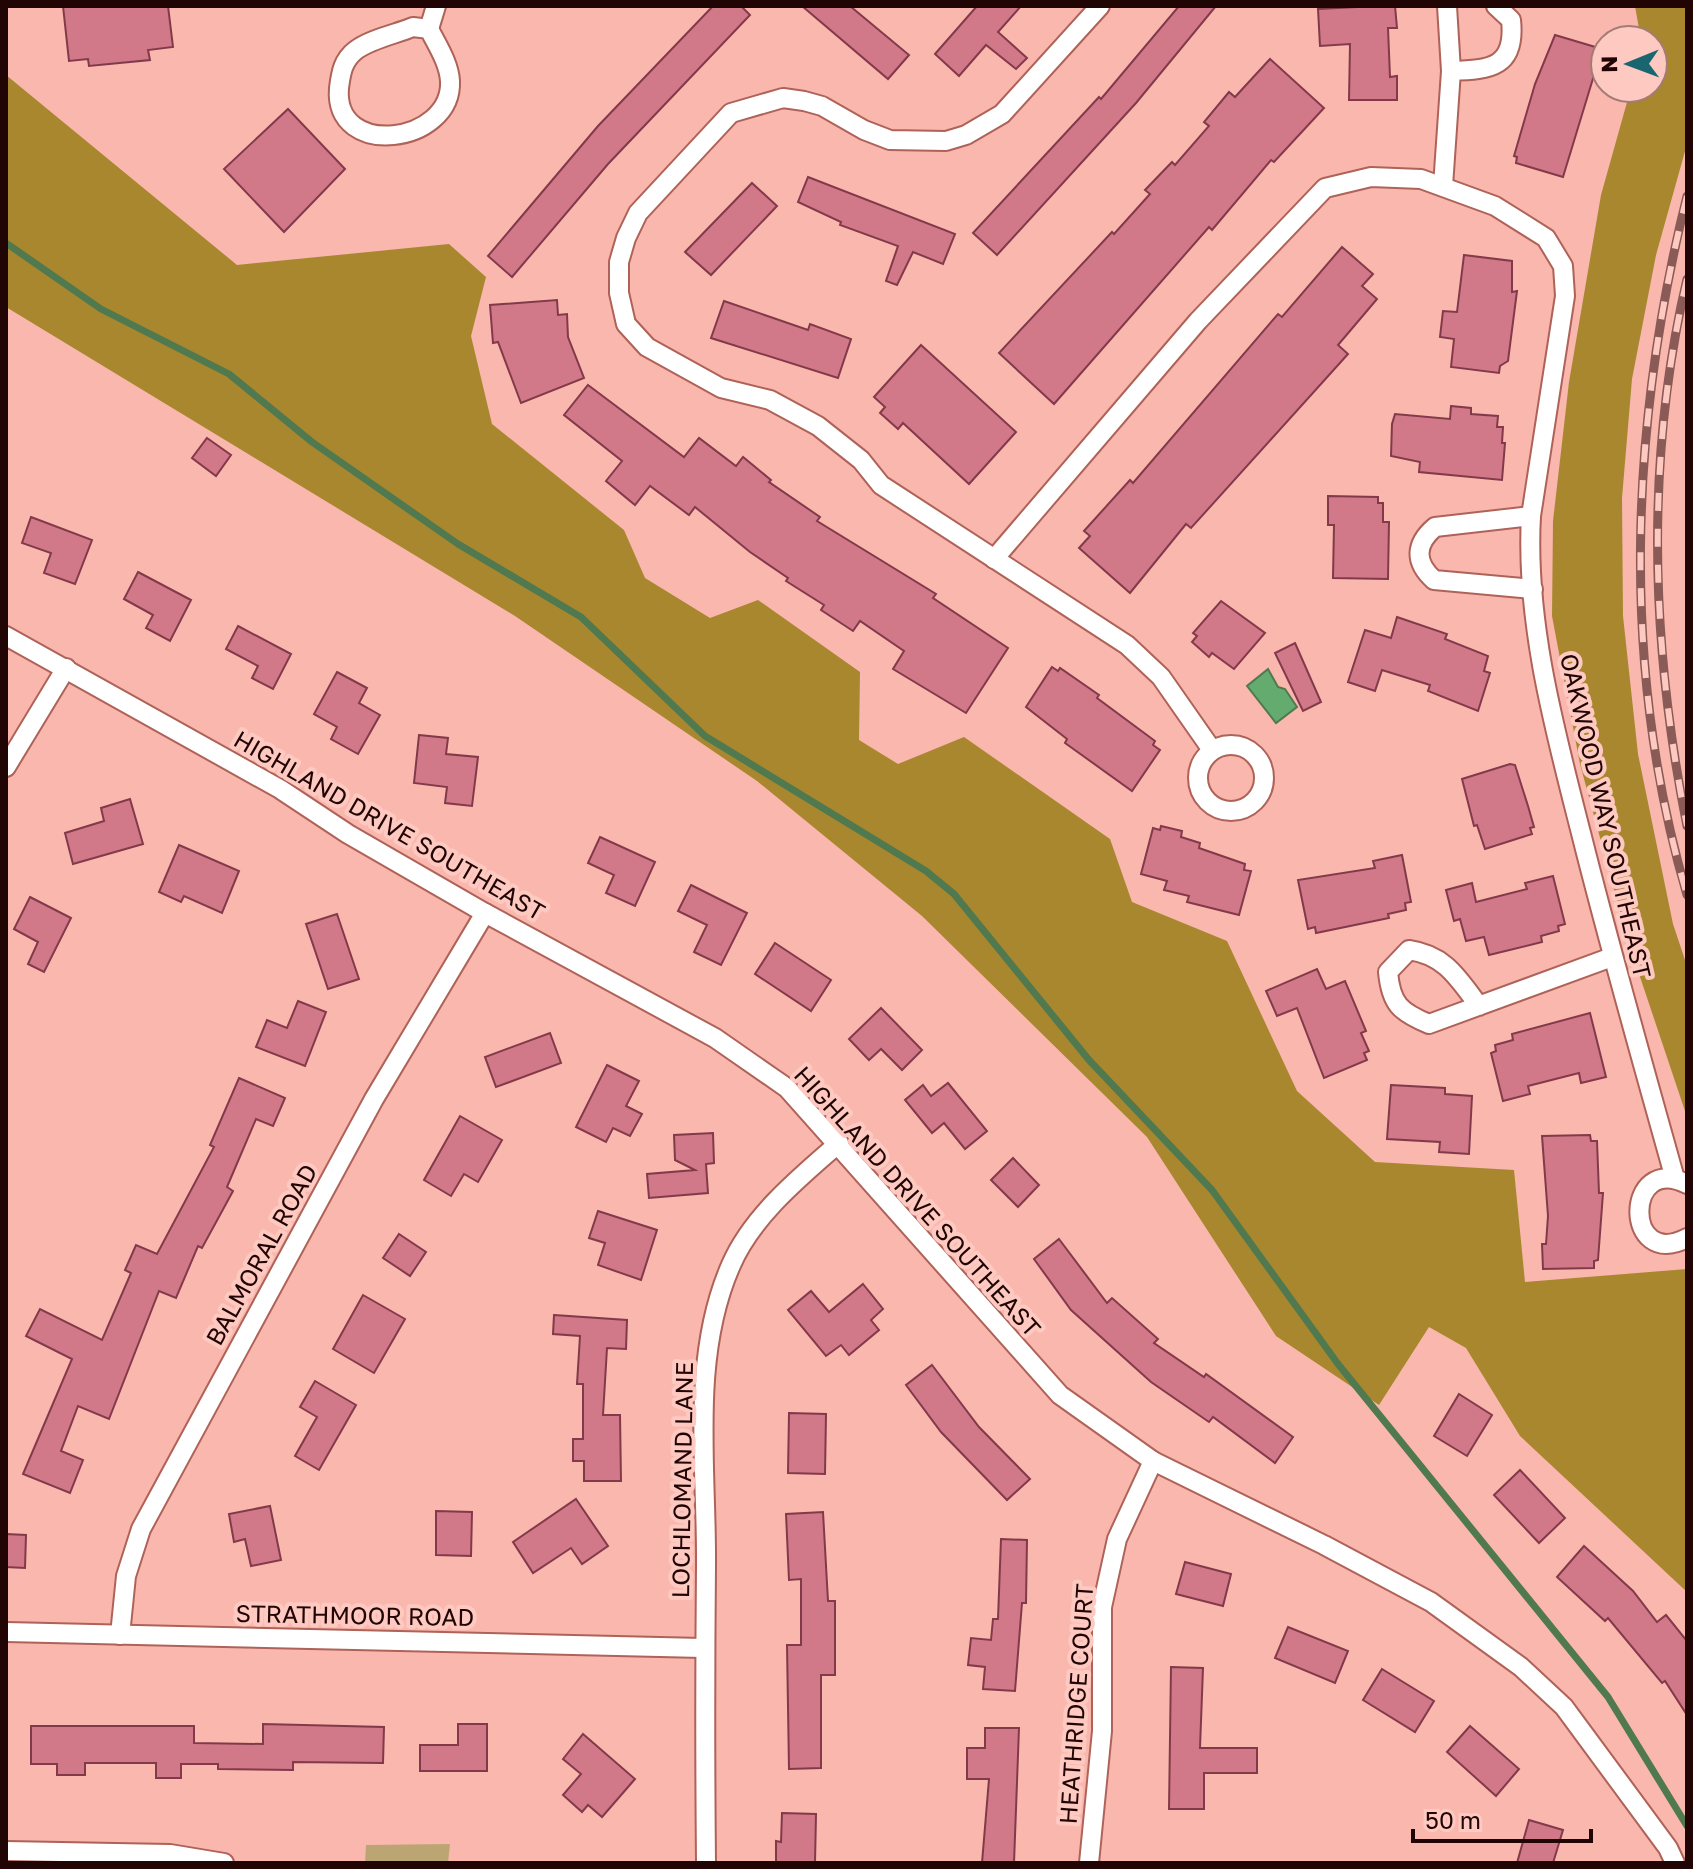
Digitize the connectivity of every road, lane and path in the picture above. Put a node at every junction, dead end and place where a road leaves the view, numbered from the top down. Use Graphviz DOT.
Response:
graph roads {
  1 [pos="436,6"];
  2 [pos="1100,6"];
  3 [pos="1447,6"];
  4 [pos="1496,6"];
  5 [pos="429,29"];
  6 [pos="1451,71"];
  7 [pos="1443,186"];
  8 [pos="1531,516"];
  9 [pos="994,559"];
  10 [pos="1533,589"];
  11 [pos="6,636"];
  12 [pos="66,668"];
  13 [pos="1212,750"];
  14 [pos="6,767"];
  15 [pos="485,913"];
  16 [pos="1612,957"];
  17 [pos="1479,1006"];
  18 [pos="839,1143"];
  19 [pos="1681,1182"];
  20 [pos="1687,1238"];
  21 [pos="1153,1461"];
  22 [pos="6,1632"];
  23 [pos="120,1635"];
  24 [pos="703,1648"];
  25 [pos="6,1851"];
  26 [pos="47,1858"];
  27 [pos="202,1861"];
  28 [pos="224,1863"];
  29 [pos="706,1863"];
  30 [pos="1089,1863"];
  31 [pos="1675,1863"];
  1 -- 5 [label="street"];
  2 -- 9 [label="street"];
  3 -- 6 [label="street"];
  4 -- 6 [label="street"];
  5 -- 5 [label="street"];
  6 -- 7 [label="street"];
  7 -- 8 [label="street, OAKWOOD WAY SOUTHEAST"];
  7 -- 9 [label="street, OAKWOOD WAY SOUTHEAST"];
  8 -- 10 [label="street, OAKWOOD WAY SOUTHEAST"];
  8 -- 10 [label="street"];
  9 -- 13 [label="street"];
  10 -- 16 [label="street, OAKWOOD WAY SOUTHEAST"];
  11 -- 12 [label="street, HIGHLAND DRIVE SOUTHEAST"];
  12 -- 14 [label="street"];
  12 -- 15 [label="street, HIGHLAND DRIVE SOUTHEAST"];
  15 -- 18 [label="street, HIGHLAND DRIVE SOUTHEAST"];
  15 -- 23 [label="street, BALMORAL ROAD"];
  16 -- 17 [label="street"];
  16 -- 19 [label="street, OAKWOOD WAY SOUTHEAST"];
  17 -- 17 [label="street"];
  18 -- 21 [label="street, HIGHLAND DRIVE SOUTHEAST"];
  18 -- 24 [label="street, LOCHLOMAND LANE"];
  19 -- 20 [label="street, OAKWOOD WAY SOUTHEAST"];
  21 -- 30 [label="street, HEATHRIDGE COURT"];
  21 -- 31 [label="street, HIGHLAND DRIVE SOUTHEAST"];
  22 -- 23 [label="street, STRATHMOOR ROAD"];
  23 -- 24 [label="street, STRATHMOOR ROAD"];
  24 -- 29 [label="street, LOCHLOMAND LANE"];
  25 -- 26 [label="street"];
  26 -- 27 [label="street"];
  27 -- 28 [label="street"];
}
